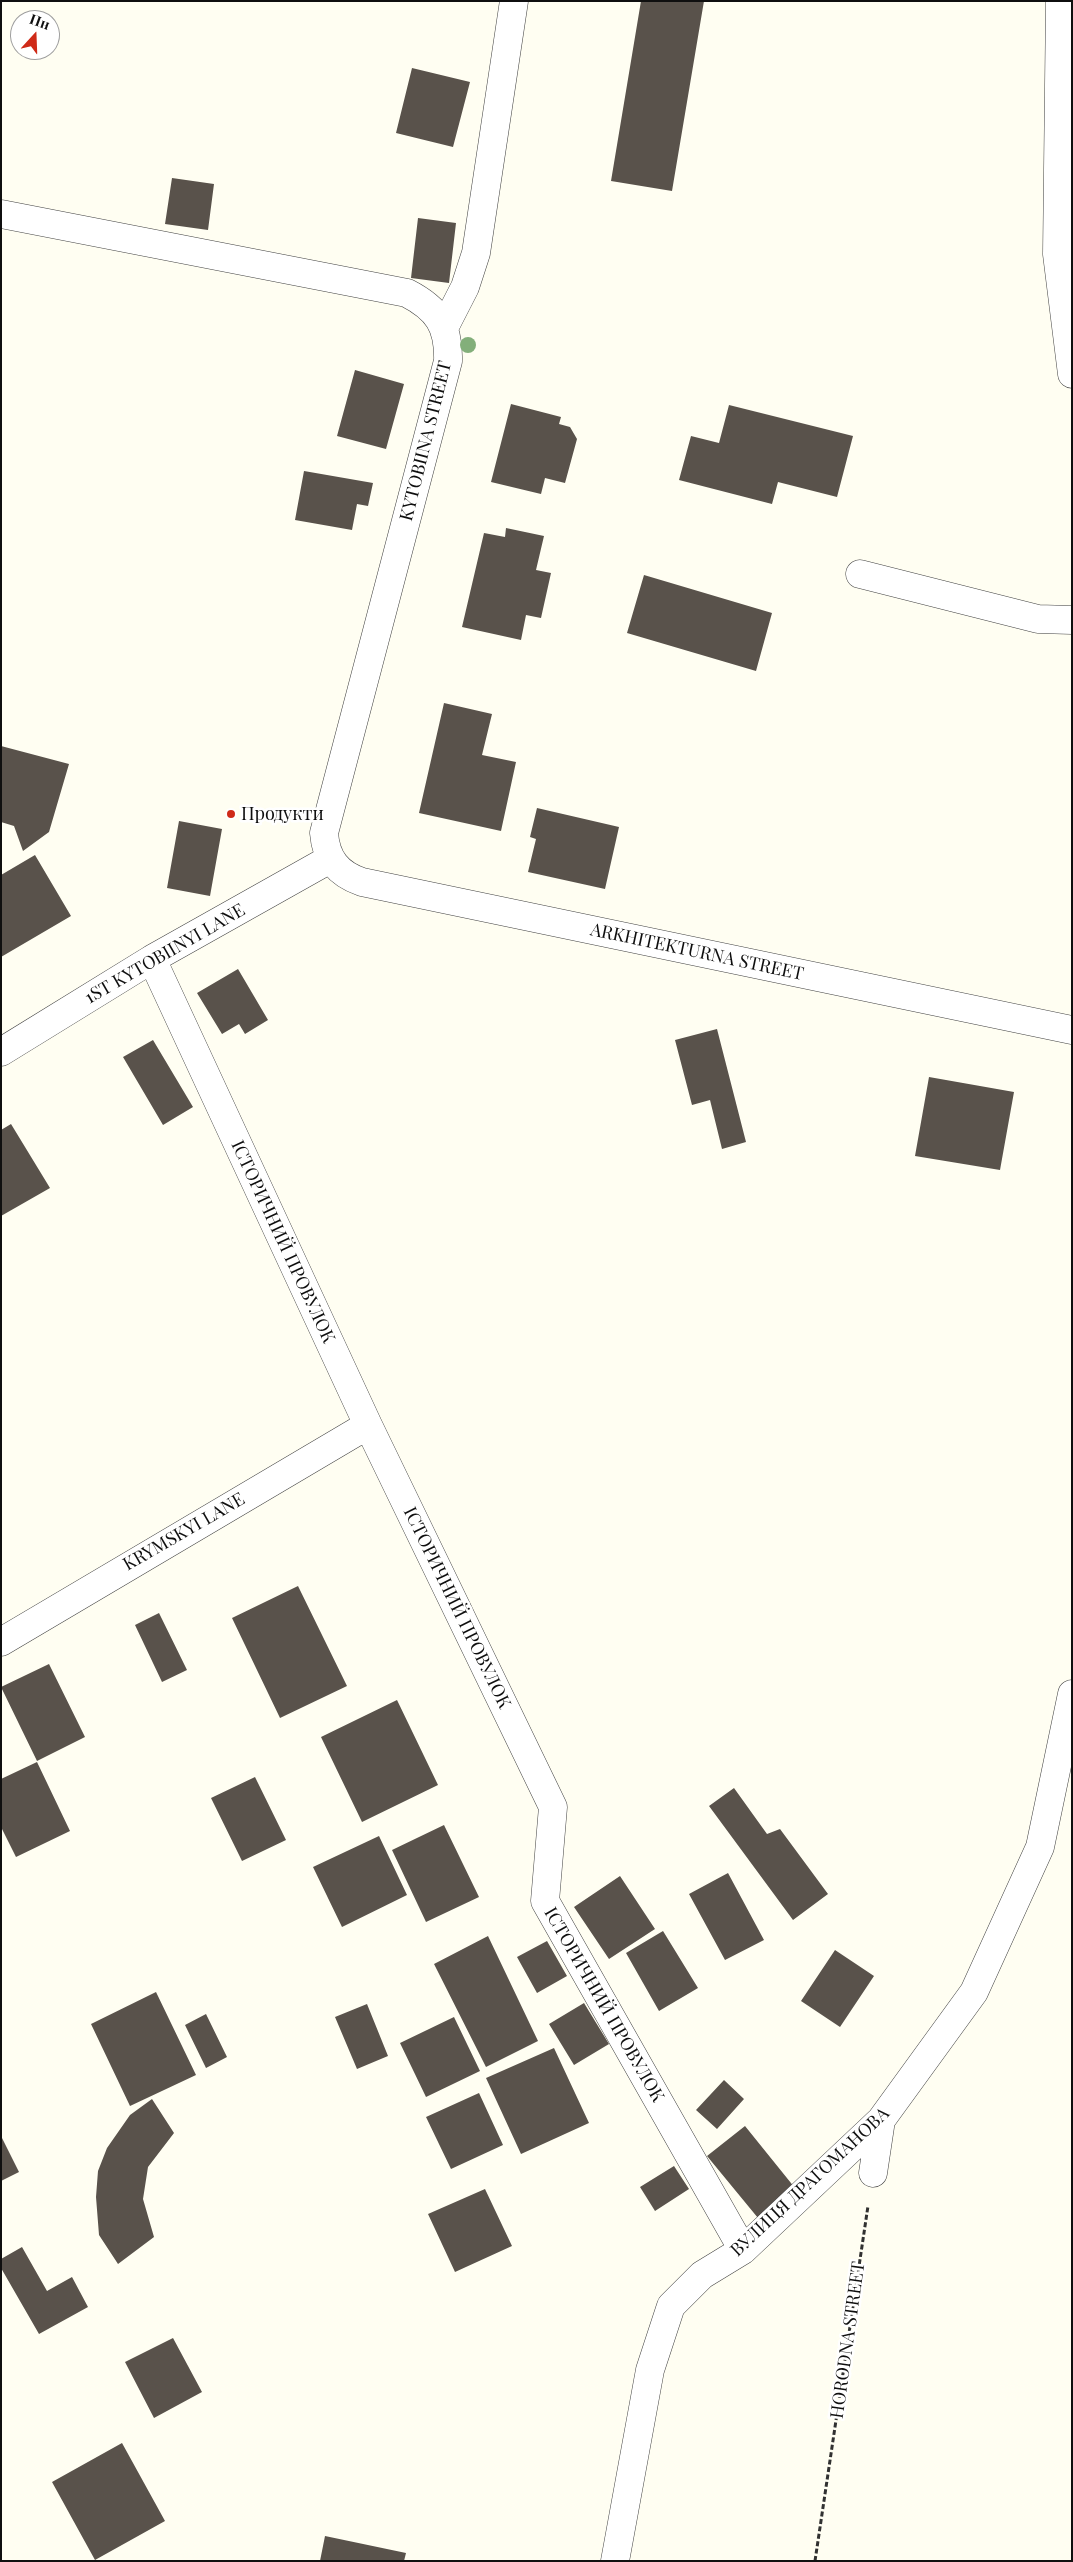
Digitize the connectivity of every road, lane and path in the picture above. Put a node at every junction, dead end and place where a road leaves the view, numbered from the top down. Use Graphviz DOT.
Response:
graph roads {
  1 [pos="514,1"];
  2 [pos="1060,1"];
  3 [pos="1,214"];
  4 [pos="444,328"];
  5 [pos="1072,374"];
  6 [pos="860,574"];
  7 [pos="1072,620"];
  8 [pos="330,860"];
  9 [pos="152,959"];
  10 [pos="1072,1030"];
  11 [pos="1,1052"];
  12 [pos="368,1425"];
  13 [pos="1,1642"];
  14 [pos="1072,1694"];
  15 [pos="881,2120"];
  16 [pos="872,2173"];
  17 [pos="743,2250"];
  18 [pos="615,2561"];
  19 [pos="815,2561"];
  1 -- 4 [label="street"];
  2 -- 5 [label="street"];
  3 -- 4 [label="street, KYTOBIINA STREET"];
  4 -- 8 [label="street, KYTOBIINA STREET"];
  6 -- 7 [label="street"];
  8 -- 9 [label="street, 1ST KYTOBIINYI LANE"];
  8 -- 10 [label="street, ARKHITEKTURNA STREET"];
  9 -- 11 [label="street, 1ST KYTOBIINYI LANE"];
  9 -- 12 [label="street, ІСТОРИЧНИЙ ПРОВУЛОК"];
  12 -- 13 [label="street, KRYMSKYI LANE"];
  12 -- 17 [label="street, ІСТОРИЧНИЙ ПРОВУЛОК"];
  14 -- 15 [label="street, ВУЛИЦЯ ДРАГОМАНОВА"];
  15 -- 16 [label="street"];
  15 -- 17 [label="street, ВУЛИЦЯ ДРАГОМАНОВА"];
  16 -- 19 [label="path, HORODNA STREET"];
  17 -- 18 [label="street, ВУЛИЦЯ ДРАГОМАНОВА"];
}
